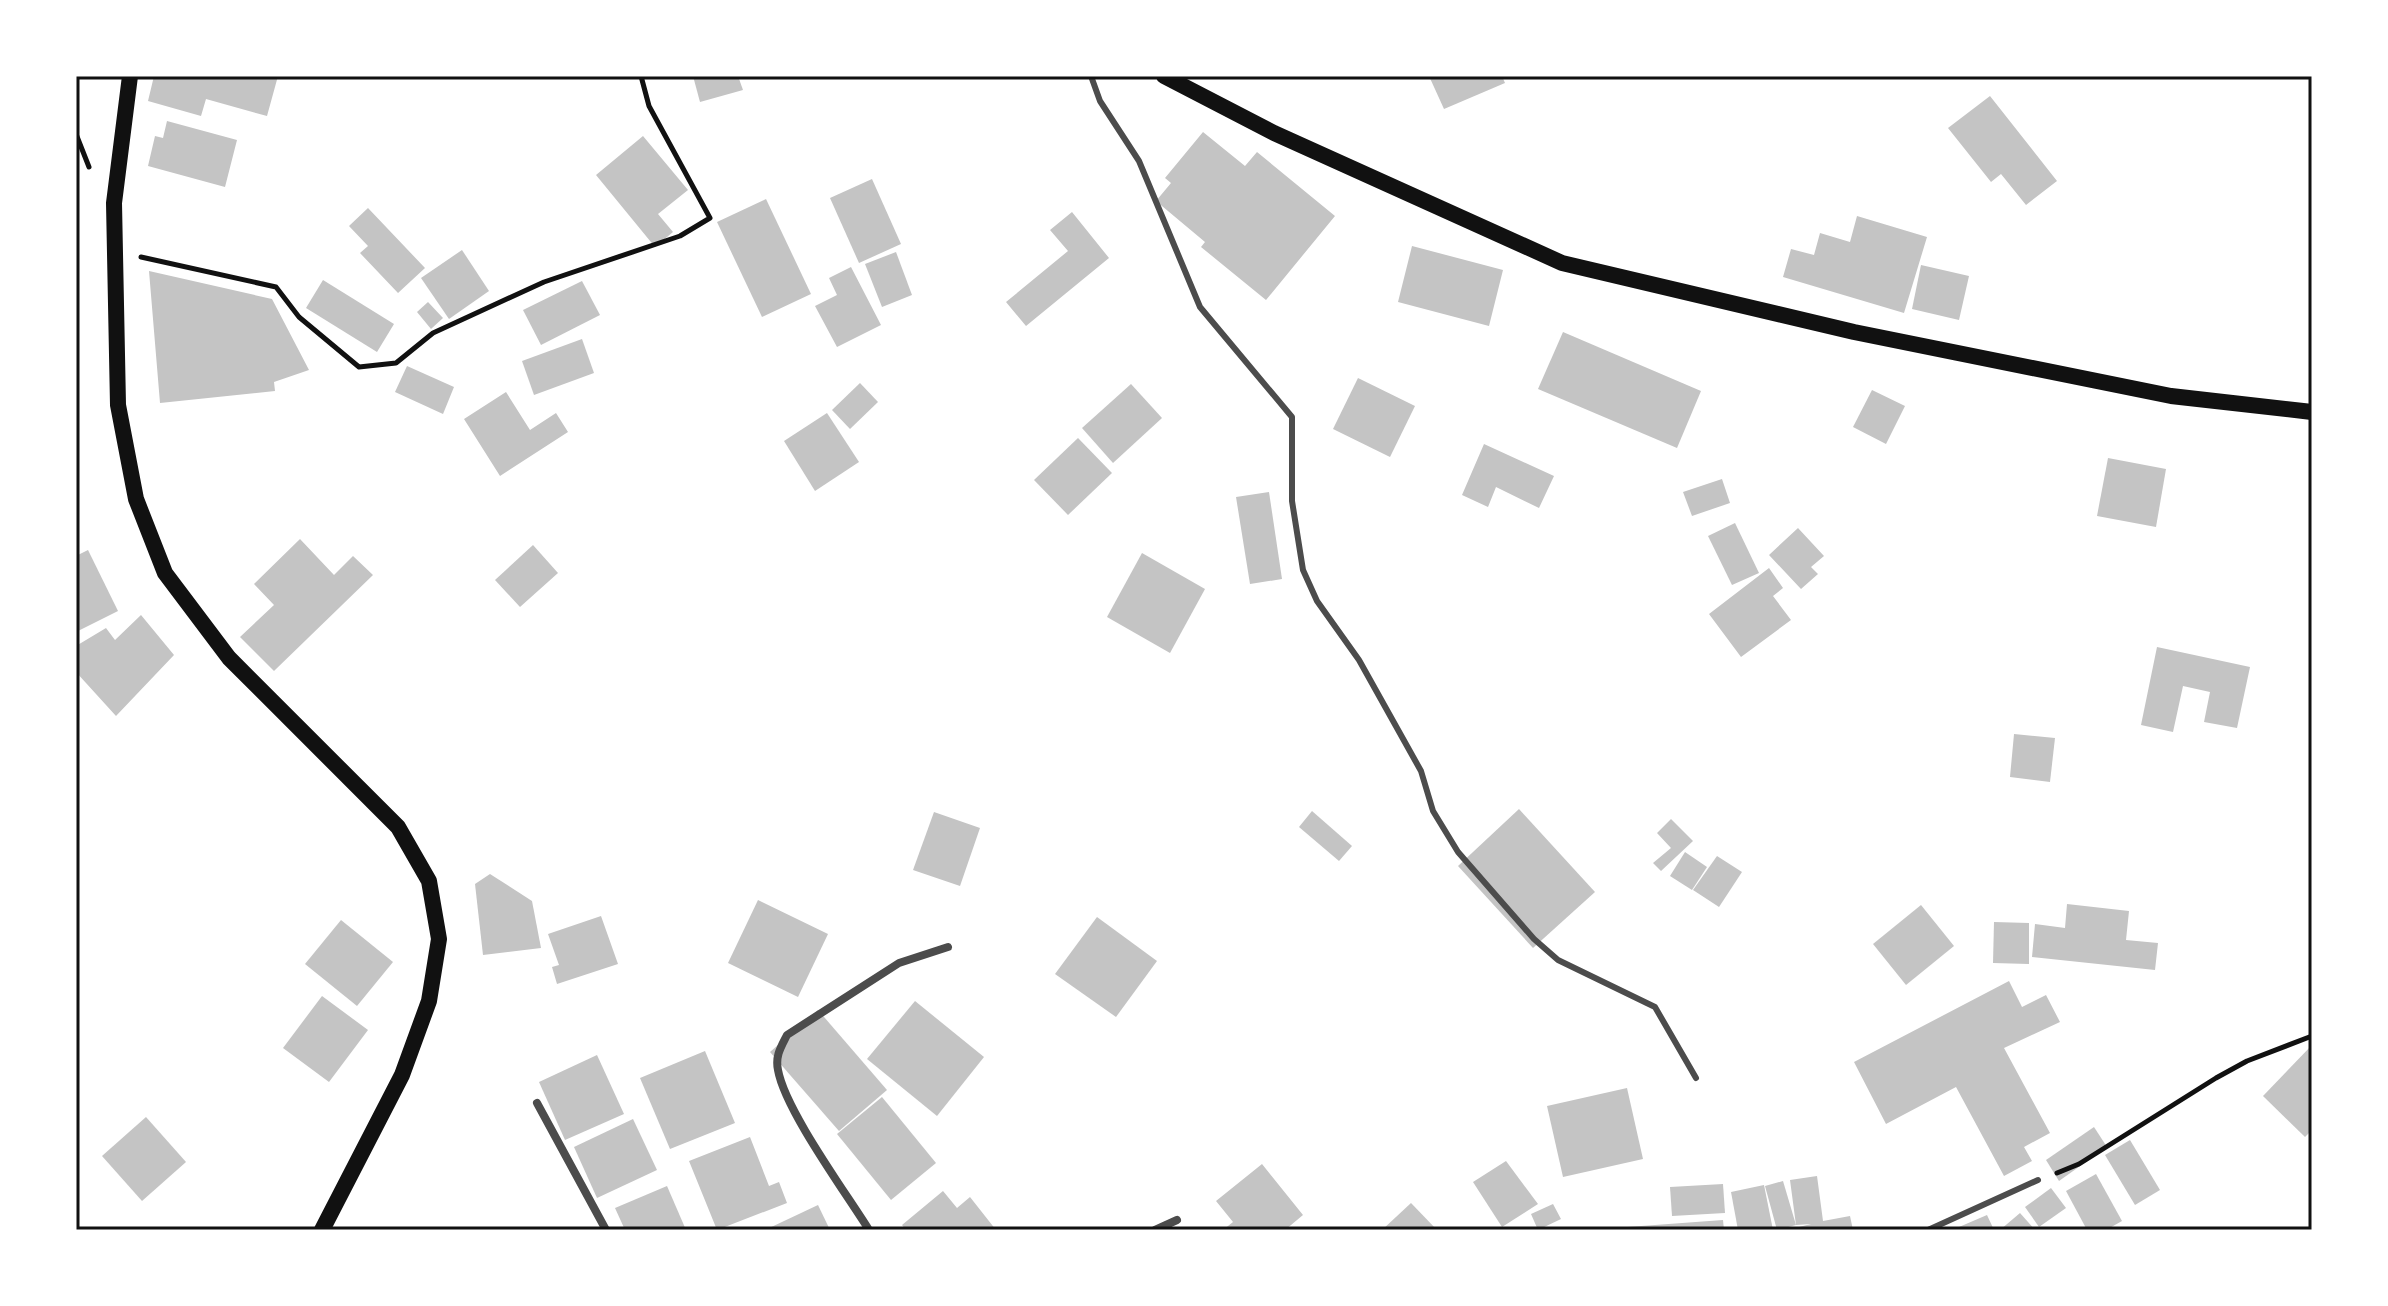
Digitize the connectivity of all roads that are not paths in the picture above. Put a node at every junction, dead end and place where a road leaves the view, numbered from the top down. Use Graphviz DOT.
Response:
graph roads {
  1 [pos="130,76"];
  2 [pos="1091,76"];
  3 [pos="1164,76"];
  4 [pos="2312,412"];
  5 [pos="948,947"];
  6 [pos="1696,1078"];
  7 [pos="537,1103"];
  8 [pos="2038,1180"];
  9 [pos="1177,1220"];
  10 [pos="322,1230"];
  11 [pos="606,1230"];
  12 [pos="869,1230"];
  13 [pos="1155,1230"];
  14 [pos="1928,1230"];
  1 -- 10 [label="main road"];
  2 -- 6 [label="lane"];
  3 -- 4 [label="main road"];
  5 -- 12 [label="street"];
  7 -- 11 [label="street"];
  8 -- 14 [label="lane"];
  9 -- 13 [label="street"];
}
